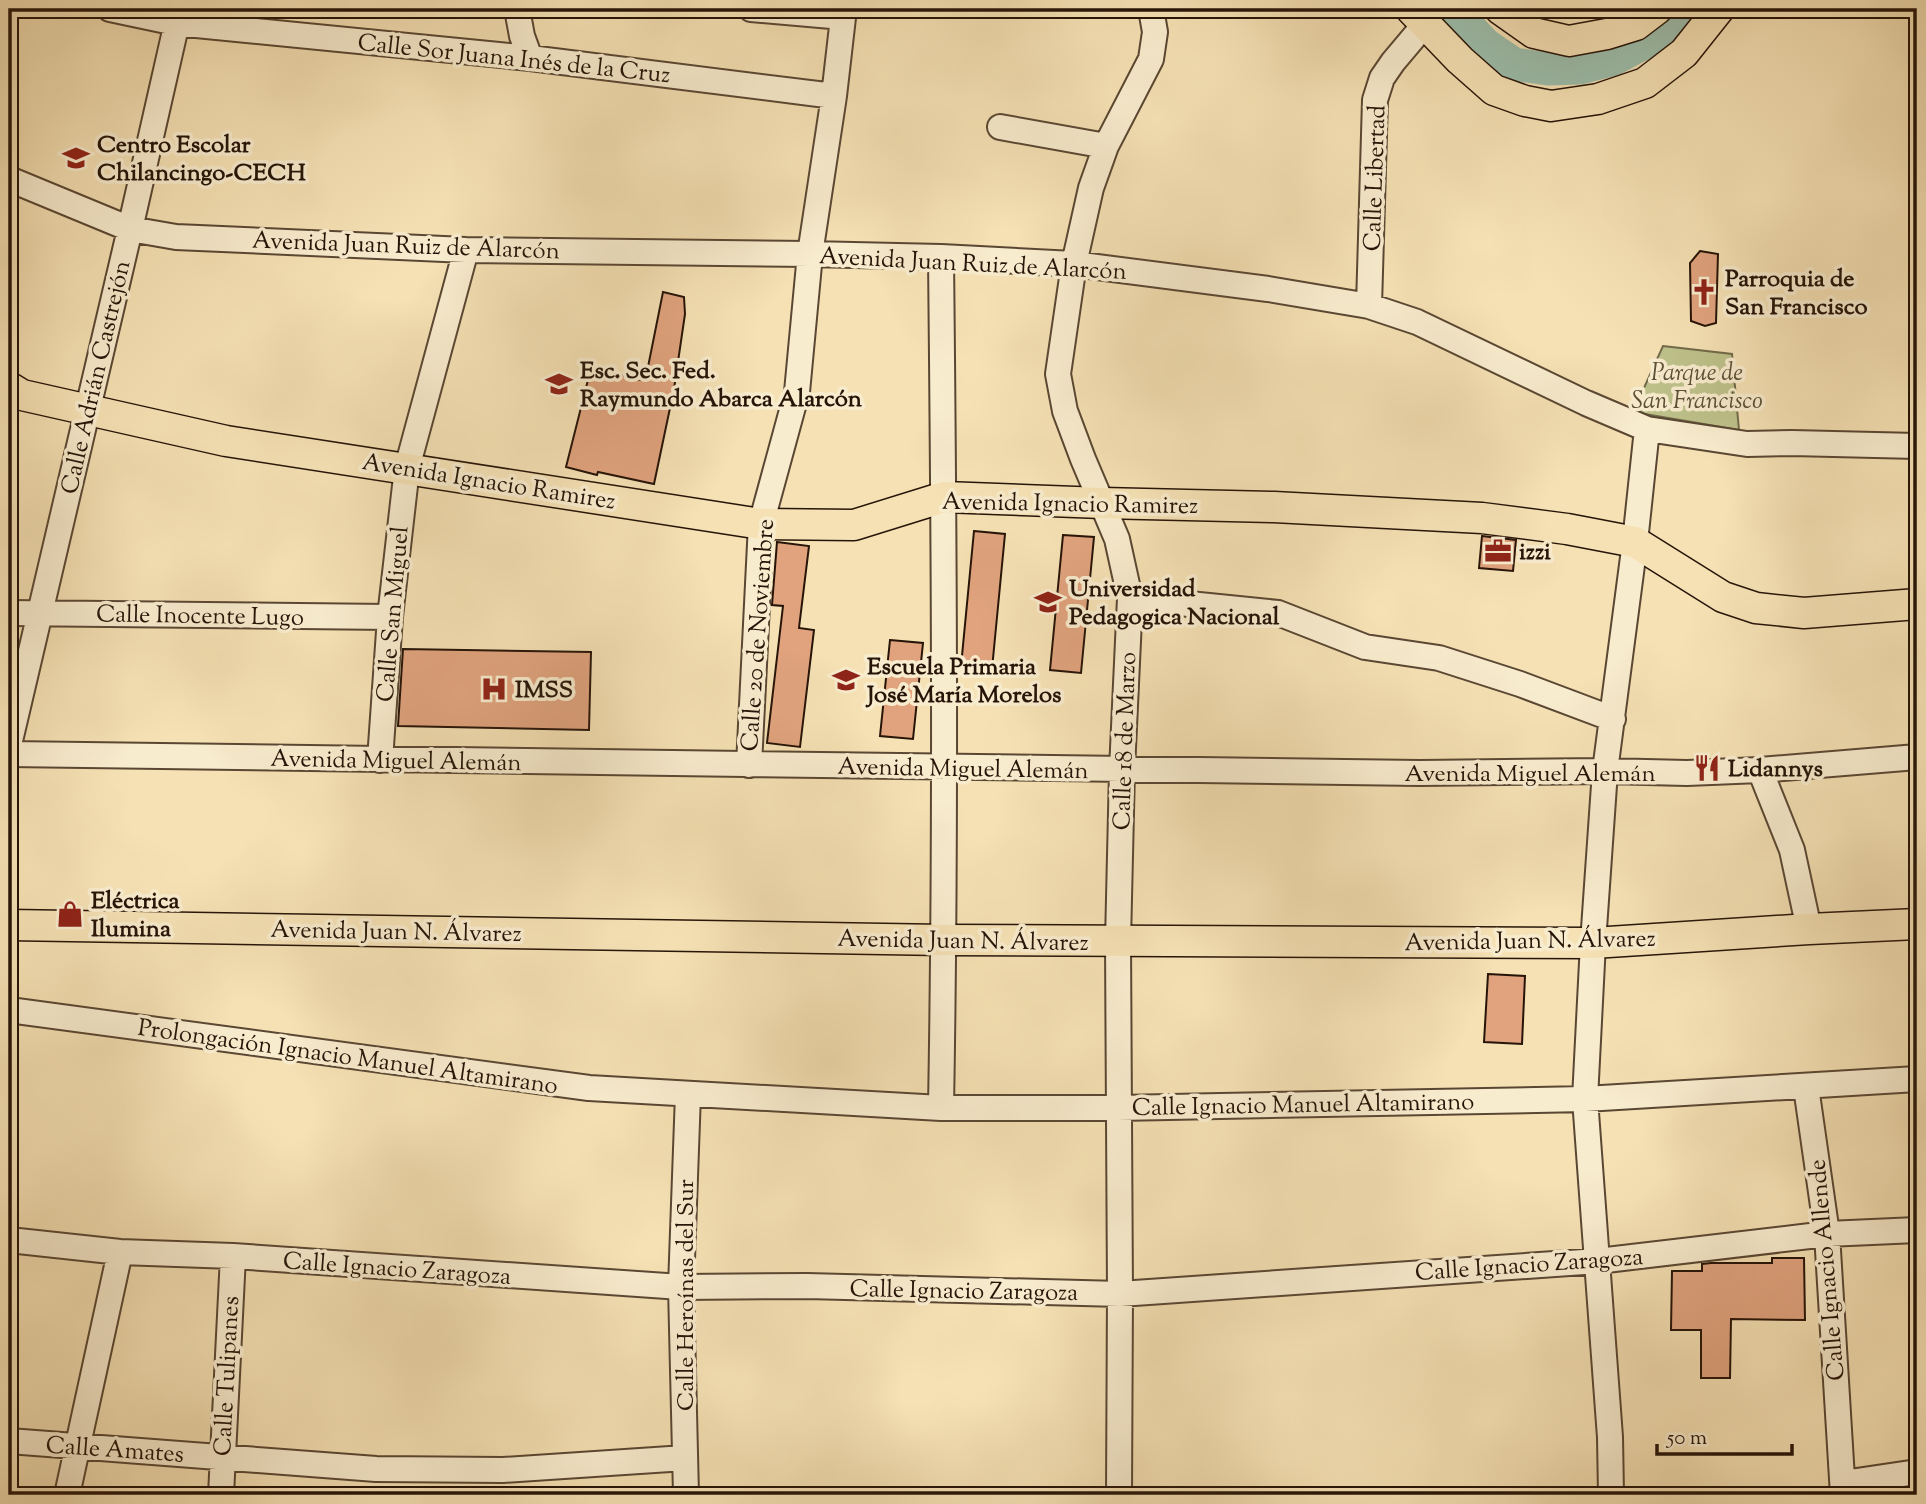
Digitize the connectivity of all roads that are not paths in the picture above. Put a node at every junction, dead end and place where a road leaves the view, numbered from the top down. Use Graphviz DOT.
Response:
graph roads {
  1 [pos="110,9"];
  2 [pos="517,9"];
  3 [pos="751,9"];
  4 [pos="1151,9"];
  5 [pos="1500,9"];
  6 [pos="1657,9"];
  7 [pos="1719,9"];
  8 [pos="844,13"];
  9 [pos="178,16"];
  10 [pos="1418,17"];
  11 [pos="530,58"];
  12 [pos="834,96"];
  13 [pos="1000,127"];
  14 [pos="1106,146"];
  15 [pos="9,179"];
  16 [pos="130,229"];
  17 [pos="466,250"];
  18 [pos="810,254"];
  19 [pos="941,257"];
  20 [pos="1074,264"];
  21 [pos="1369,306"];
  22 [pos="13,392"];
  23 [pos="88,409"];
  24 [pos="1647,429"];
  25 [pos="1917,446"];
  26 [pos="407,468"];
  27 [pos="944,497"];
  28 [pos="1102,503"];
  29 [pos="761,524"];
  30 [pos="1635,542"];
  31 [pos="1130,598"];
  32 [pos="1917,604"];
  33 [pos="9,613"];
  34 [pos="40,613"];
  35 [pos="390,617"];
  36 [pos="1613,719"];
  37 [pos="9,745"];
  38 [pos="9,754"];
  39 [pos="1917,757"];
  40 [pos="380,760"];
  41 [pos="749,765"];
  42 [pos="944,768"];
  43 [pos="1122,770"];
  44 [pos="1760,770"];
  45 [pos="1605,771"];
  46 [pos="9,925"];
  47 [pos="1917,925"];
  48 [pos="1809,929"];
  49 [pos="944,940"];
  50 [pos="1118,941"];
  51 [pos="1592,943"];
  52 [pos="9,1010"];
  53 [pos="1917,1079"];
  54 [pos="1806,1087"];
  55 [pos="688,1094"];
  56 [pos="1585,1099"];
  57 [pos="942,1108"];
  58 [pos="1118,1108"];
  59 [pos="1917,1230"];
  60 [pos="1827,1234"];
  61 [pos="9,1240"];
  62 [pos="120,1252"];
  63 [pos="233,1256"];
  64 [pos="1598,1261"];
  65 [pos="681,1287"];
  66 [pos="1120,1294"];
  67 [pos="9,1441"];
  68 [pos="78,1447"];
  69 [pos="222,1456"];
  70 [pos="685,1458"];
  71 [pos="1917,1472"];
  72 [pos="1843,1489"];
  73 [pos="67,1495"];
  74 [pos="221,1495"];
  75 [pos="686,1495"];
  76 [pos="1119,1495"];
  77 [pos="1611,1495"];
  1 -- 9 [label="street, Calle Sor Juana Inés de la Cruz"];
  2 -- 11 [label="street"];
  3 -- 8 [label="street"];
  4 -- 14 [label="street, Calle 18 de Marzo"];
  5 -- 6 [label="main road"];
  7 -- 10 [label="main road"];
  8 -- 12 [label="street, Calle 20 de Noviembre"];
  9 -- 11 [label="street, Calle Sor Juana Inés de la Cruz"];
  9 -- 16 [label="street, Calle Adrián Castrejón"];
  10 -- 21 [label="street, Calle Libertad"];
  11 -- 12 [label="street, Calle Sor Juana Inés de la Cruz"];
  12 -- 18 [label="street, Calle 20 de Noviembre"];
  13 -- 14 [label="street"];
  14 -- 20 [label="street, Calle 18 de Marzo"];
  15 -- 16 [label="street, Avenida Juan Ruiz de Alarcón"];
  16 -- 17 [label="street, Avenida Juan Ruiz de Alarcón"];
  16 -- 23 [label="street, Calle Adrián Castrejón"];
  17 -- 18 [label="street, Avenida Juan Ruiz de Alarcón"];
  17 -- 26 [label="street, Calle San Miguel"];
  18 -- 19 [label="street, Avenida Juan Ruiz de Alarcón"];
  18 -- 29 [label="street, Calle 20 de Noviembre"];
  19 -- 20 [label="street, Avenida Juan Ruiz de Alarcón"];
  19 -- 27 [label="street"];
  20 -- 21 [label="street, Avenida Juan Ruiz de Alarcón"];
  20 -- 28 [label="street, Calle 18 de Marzo"];
  21 -- 24 [label="street, Avenida Juan Ruiz de Alarcón"];
  22 -- 23 [label="main road, Avenida Ignacio Ramirez"];
  23 -- 26 [label="main road, Avenida Ignacio Ramirez"];
  23 -- 34 [label="street, Calle Adrián Castrejón"];
  24 -- 25 [label="street, Avenida Juan Ruiz de Alarcón"];
  24 -- 30 [label="street"];
  26 -- 29 [label="main road, Avenida Ignacio Ramirez"];
  26 -- 35 [label="street, Calle San Miguel"];
  27 -- 28 [label="main road, Avenida Ignacio Ramirez"];
  27 -- 29 [label="main road, Avenida Ignacio Ramirez"];
  27 -- 42 [label="street"];
  28 -- 30 [label="main road, Avenida Ignacio Ramirez"];
  28 -- 31 [label="street, Calle 18 de Marzo"];
  29 -- 41 [label="street, Calle 20 de Noviembre"];
  30 -- 32 [label="main road, Avenida Ignacio Ramirez"];
  30 -- 36 [label="street"];
  31 -- 36 [label="street"];
  31 -- 43 [label="street, Calle 18 de Marzo"];
  33 -- 34 [label="street, Calle Inocente Lugo"];
  34 -- 35 [label="street, Calle Inocente Lugo"];
  34 -- 37 [label="street, Calle Adrián Castrejón"];
  35 -- 40 [label="street, Calle San Miguel"];
  36 -- 45 [label="street"];
  38 -- 40 [label="street, Avenida Miguel Alemán"];
  39 -- 44 [label="street, Avenida Miguel Alemán"];
  40 -- 41 [label="street, Avenida Miguel Alemán"];
  41 -- 42 [label="street, Avenida Miguel Alemán"];
  42 -- 43 [label="street, Avenida Miguel Alemán"];
  42 -- 49 [label="street"];
  43 -- 45 [label="street, Avenida Miguel Alemán"];
  43 -- 50 [label="street, Calle 18 de Marzo"];
  44 -- 45 [label="street, Avenida Miguel Alemán"];
  44 -- 48 [label="street"];
  45 -- 51 [label="street"];
  46 -- 49 [label="main road, Avenida Juan N. Álvarez"];
  47 -- 48 [label="main road, Avenida Juan N. Álvarez"];
  48 -- 51 [label="main road, Avenida Juan N. Álvarez"];
  49 -- 50 [label="main road, Avenida Juan N. Álvarez"];
  49 -- 57 [label="street"];
  50 -- 51 [label="main road, Avenida Juan N. Álvarez"];
  50 -- 58 [label="street, Calle 18 de Marzo"];
  51 -- 56 [label="street"];
  52 -- 55 [label="street, Prolongación Ignacio Manuel Altamirano"];
  53 -- 54 [label="street, Calle Ignacio Manuel Altamirano"];
  54 -- 56 [label="street, Calle Ignacio Manuel Altamirano"];
  54 -- 60 [label="street, Calle Ignacio Allende"];
  55 -- 57 [label="street, Calle Ignacio Manuel Altamirano"];
  55 -- 65 [label="street, Calle Heroínas del Sur"];
  56 -- 58 [label="street, Calle Ignacio Manuel Altamirano"];
  56 -- 64 [label="street"];
  57 -- 58 [label="street, Calle Ignacio Manuel Altamirano"];
  58 -- 66 [label="street, Calle 18 de Marzo"];
  59 -- 60 [label="street, Calle Ignacio Zaragoza"];
  60 -- 64 [label="street, Calle Ignacio Zaragoza"];
  60 -- 72 [label="street, Calle Ignacio Allende"];
  61 -- 62 [label="street, Calle Ignacio Zaragoza"];
  62 -- 63 [label="street, Calle Ignacio Zaragoza"];
  62 -- 68 [label="street"];
  63 -- 65 [label="street, Calle Ignacio Zaragoza"];
  63 -- 69 [label="street, Calle Tulipanes"];
  64 -- 66 [label="street, Calle Ignacio Zaragoza"];
  64 -- 77 [label="street"];
  65 -- 66 [label="street, Calle Ignacio Zaragoza"];
  65 -- 70 [label="street, Calle Heroínas del Sur"];
  66 -- 76 [label="street, Calle 18 de Marzo"];
  67 -- 68 [label="street, Calle Amates"];
  68 -- 69 [label="street, Calle Amates"];
  68 -- 73 [label="street"];
  69 -- 70 [label="street, Calle Amates"];
  69 -- 74 [label="street, Calle Tulipanes"];
  70 -- 75 [label="street, Calle Heroínas del Sur"];
  71 -- 72 [label="street"];
}
